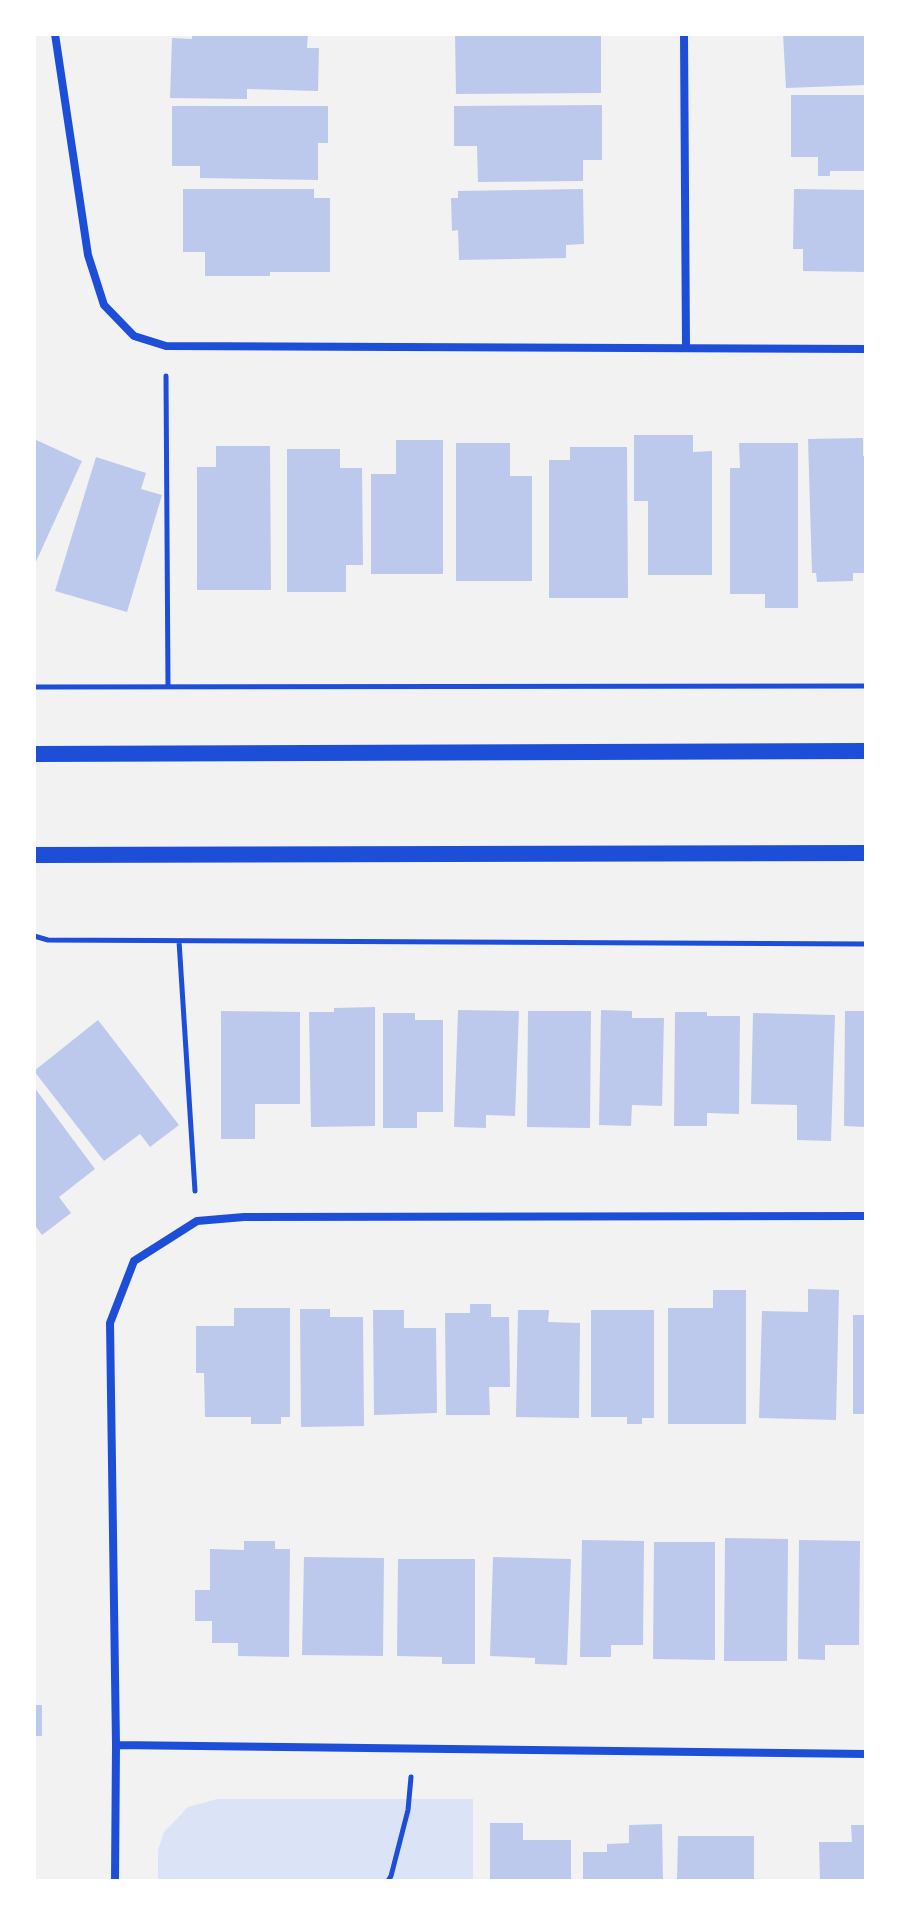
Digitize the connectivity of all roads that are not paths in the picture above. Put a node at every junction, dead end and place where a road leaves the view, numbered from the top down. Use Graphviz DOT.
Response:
graph roads {
  1 [pos="55,34"];
  2 [pos="684,34"];
  3 [pos="686,347"];
  4 [pos="866,349"];
  5 [pos="866,751"];
  6 [pos="34,754"];
  7 [pos="866,853"];
  8 [pos="34,855"];
  9 [pos="866,1216"];
  10 [pos="116,1745"];
  11 [pos="866,1754"];
  12 [pos="115,1881"];
  1 -- 3 [label="street"];
  2 -- 3 [label="street"];
  3 -- 4 [label="street"];
  5 -- 6 [label="main road"];
  7 -- 8 [label="main road"];
  9 -- 10 [label="street"];
  10 -- 11 [label="street"];
  10 -- 12 [label="street"];
}
